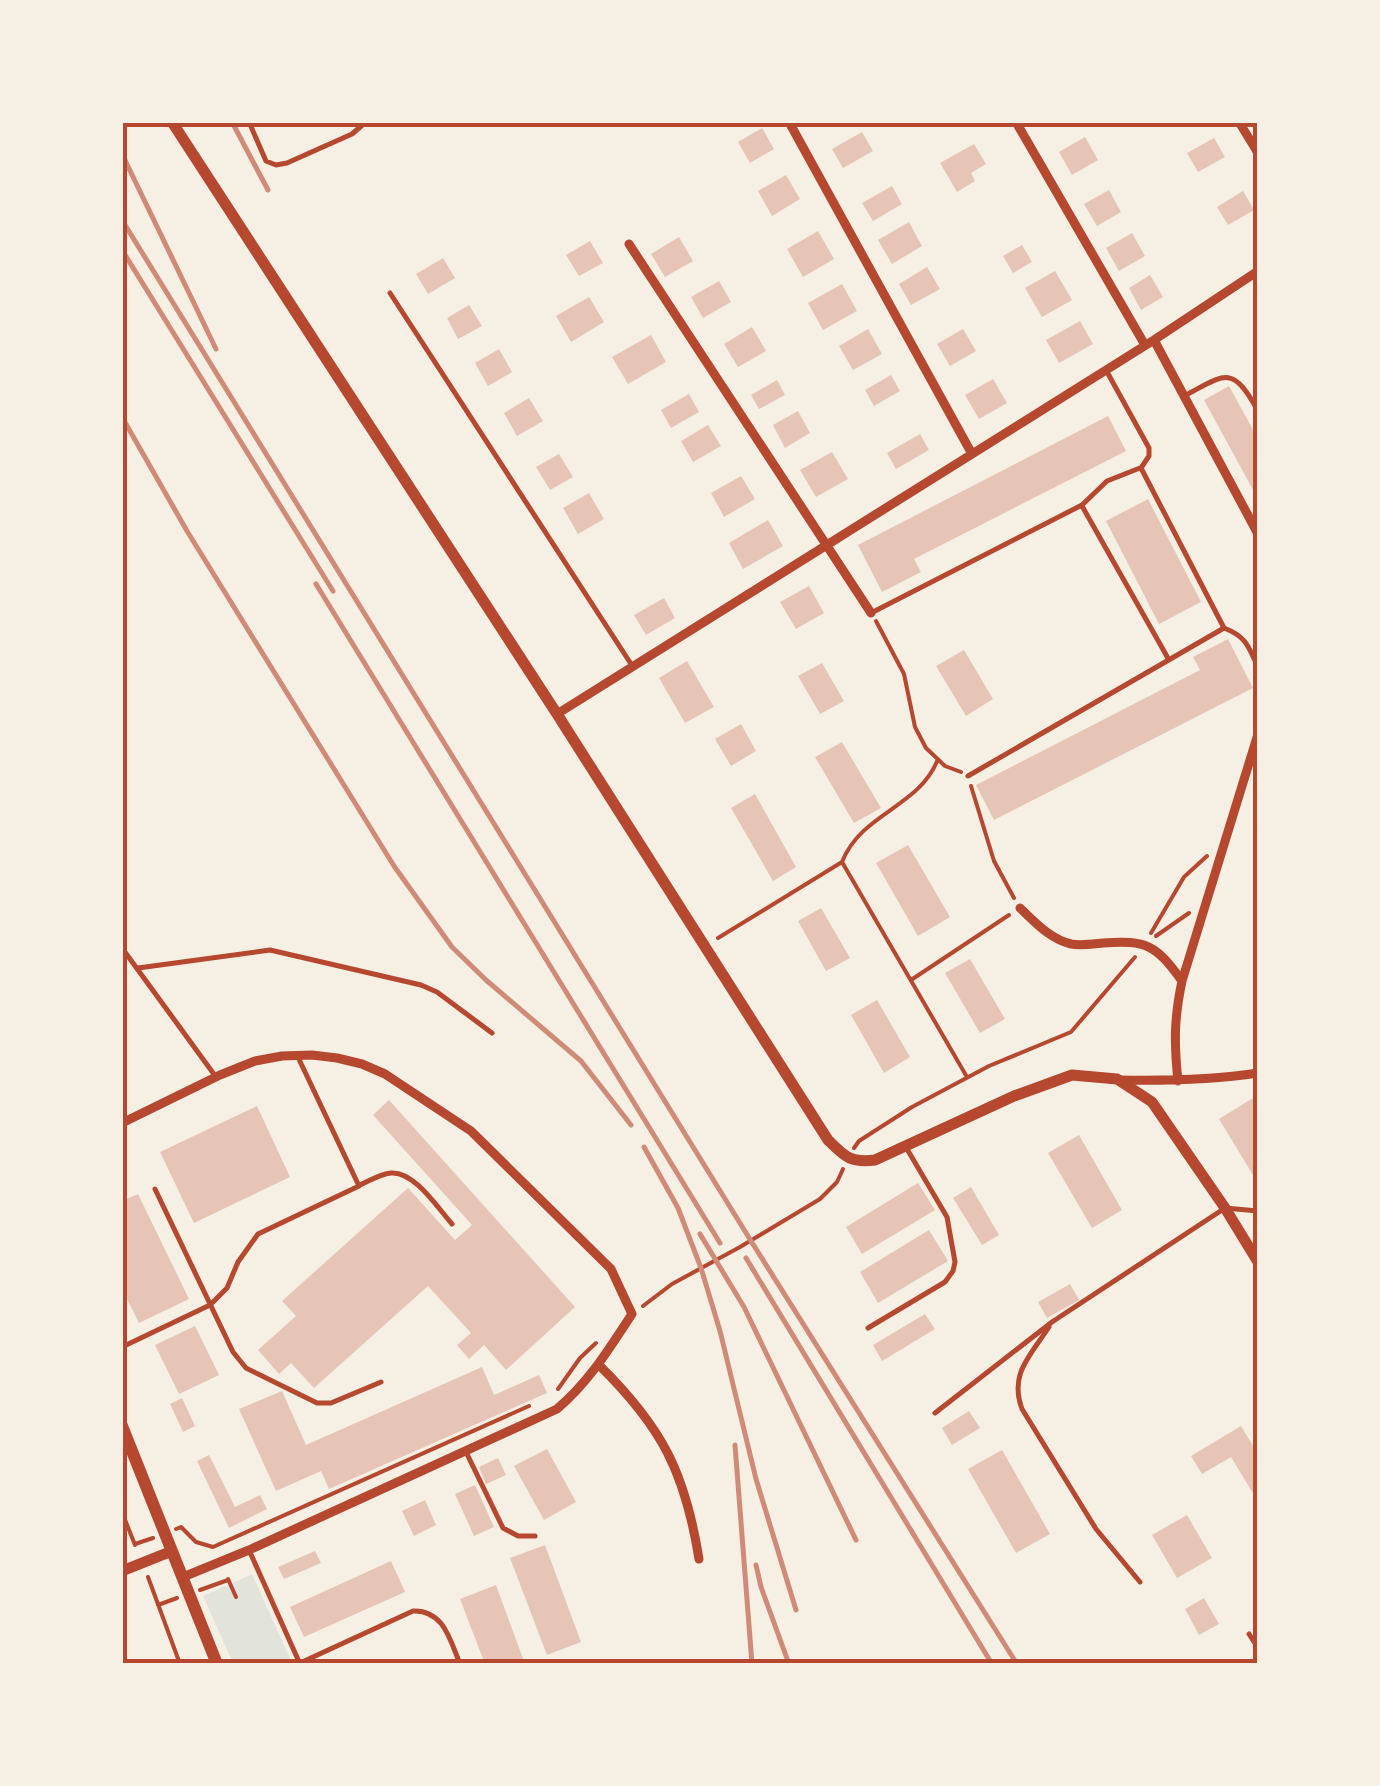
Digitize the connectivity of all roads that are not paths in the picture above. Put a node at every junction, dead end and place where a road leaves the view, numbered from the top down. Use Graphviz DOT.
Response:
graph roads {
  1 [pos="172,122"];
  2 [pos="249,122"];
  3 [pos="366,122"];
  4 [pos="789,122"];
  5 [pos="1016,122"];
  6 [pos="1239,122"];
  7 [pos="1258,153"];
  8 [pos="628,244"];
  9 [pos="1258,271"];
  10 [pos="390,293"];
  11 [pos="1150,342"];
  12 [pos="1106,370"];
  13 [pos="1184,396"];
  14 [pos="1258,410"];
  15 [pos="972,454"];
  16 [pos="1140,468"];
  17 [pos="1082,505"];
  18 [pos="1258,534"];
  19 [pos="826,545"];
  20 [pos="871,613"];
  21 [pos="1224,628"];
  22 [pos="1168,660"];
  23 [pos="633,667"];
  24 [pos="1258,667"];
  25 [pos="557,714"];
  26 [pos="1257,736"];
  27 [pos="968,776"];
  28 [pos="1020,908"];
  29 [pos="122,948"];
  30 [pos="138,968"];
  31 [pos="1182,981"];
  32 [pos="492,1032"];
  33 [pos="297,1056"];
  34 [pos="1258,1073"];
  35 [pos="216,1076"];
  36 [pos="1117,1080"];
  37 [pos="1178,1081"];
  38 [pos="122,1123"];
  39 [pos="906,1146"];
  40 [pos="359,1186"];
  41 [pos="154,1189"];
  42 [pos="1225,1208"];
  43 [pos="1258,1211"];
  44 [pos="452,1224"];
  45 [pos="1258,1262"];
  46 [pos="210,1305"];
  47 [pos="1052,1322"];
  48 [pos="868,1328"];
  49 [pos="122,1347"];
  50 [pos="600,1365"];
  51 [pos="381,1382"];
  52 [pos="935,1413"];
  53 [pos="122,1426"];
  54 [pos="466,1452"];
  55 [pos="535,1536"];
  56 [pos="172,1550"];
  57 [pos="249,1550"];
  58 [pos="698,1559"];
  59 [pos="122,1572"];
  60 [pos="183,1577"];
  61 [pos="1140,1582"];
  62 [pos="1249,1634"];
  63 [pos="1258,1648"];
  64 [pos="300,1663"];
  65 [pos="217,1664"];
  66 [pos="460,1664"];
  1 -- 25 [label="street"];
  2 -- 3 [label="lane"];
  4 -- 15 [label="street"];
  5 -- 11 [label="street"];
  6 -- 7 [label="street"];
  8 -- 19 [label="street"];
  9 -- 11 [label="street"];
  10 -- 23 [label="lane"];
  11 -- 12 [label="street"];
  11 -- 13 [label="street"];
  12 -- 15 [label="street"];
  12 -- 16 [label="lane"];
  13 -- 14 [label="lane"];
  13 -- 18 [label="street"];
  15 -- 19 [label="street"];
  16 -- 17 [label="lane"];
  16 -- 21 [label="lane"];
  17 -- 20 [label="lane"];
  17 -- 22 [label="lane"];
  19 -- 20 [label="street"];
  19 -- 23 [label="street"];
  21 -- 22 [label="lane"];
  21 -- 24 [label="lane"];
  22 -- 27 [label="lane"];
  23 -- 25 [label="street"];
  25 -- 39 [label="street"];
  26 -- 31 [label="street"];
  28 -- 31 [label="street"];
  29 -- 30 [label="lane"];
  30 -- 32 [label="lane"];
  30 -- 35 [label="lane"];
  31 -- 37 [label="street"];
  33 -- 35 [label="street"];
  33 -- 40 [label="lane"];
  33 -- 50 [label="street"];
  34 -- 37 [label="street"];
  35 -- 38 [label="street"];
  36 -- 37 [label="street"];
  36 -- 39 [label="street"];
  36 -- 42 [label="street"];
  39 -- 48 [label="lane"];
  40 -- 44 [label="lane"];
  40 -- 46 [label="lane"];
  41 -- 46 [label="lane"];
  42 -- 43 [label="lane"];
  42 -- 45 [label="street"];
  42 -- 47 [label="lane"];
  46 -- 49 [label="lane"];
  46 -- 51 [label="lane"];
  47 -- 52 [label="lane"];
  47 -- 61 [label="lane"];
  50 -- 54 [label="street"];
  50 -- 58 [label="street"];
  53 -- 56 [label="main road"];
  54 -- 55 [label="lane"];
  54 -- 57 [label="street"];
  56 -- 59 [label="street"];
  56 -- 60 [label="main road"];
  57 -- 60 [label="street"];
  57 -- 64 [label="lane"];
  60 -- 65 [label="main road"];
  62 -- 63 [label="lane"];
  64 -- 66 [label="lane"];
}
